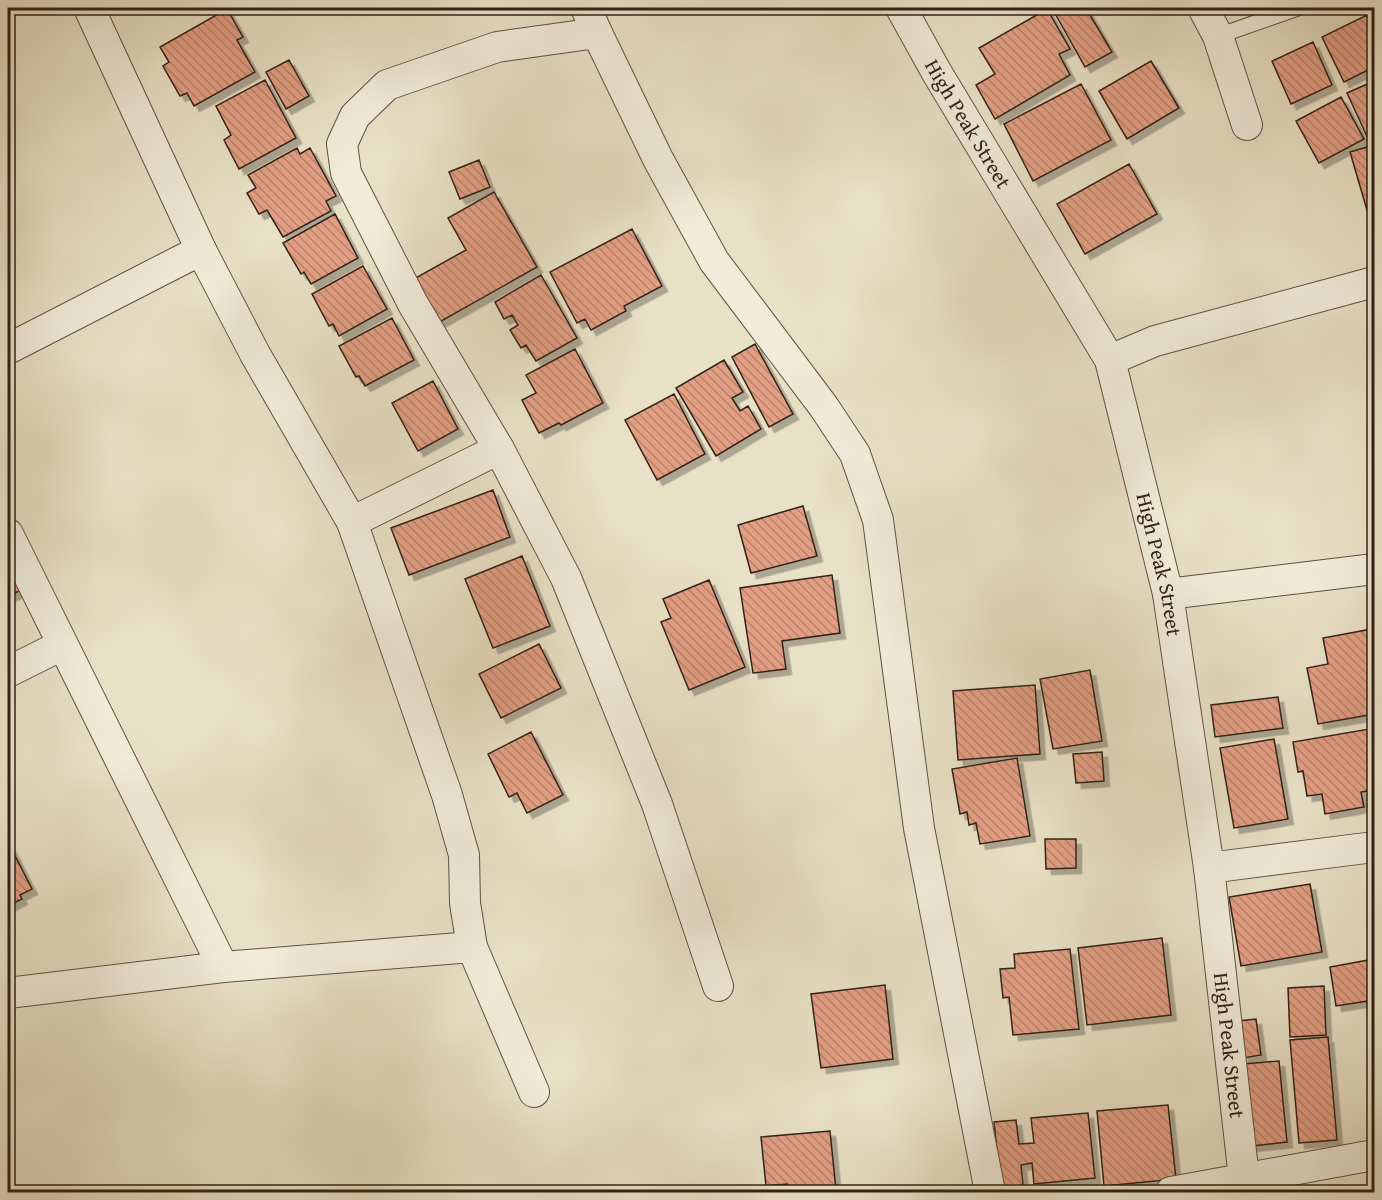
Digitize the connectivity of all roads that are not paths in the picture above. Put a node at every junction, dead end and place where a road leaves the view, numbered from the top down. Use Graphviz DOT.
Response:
graph roads {
  1 [pos="89,8"];
  2 [pos="901,8"];
  3 [pos="1203,8"];
  4 [pos="1298,8"];
  5 [pos="592,20"];
  6 [pos="1218,36"];
  7 [pos="1247,125"];
  8 [pos="201,250"];
  9 [pos="1374,282"];
  10 [pos="8,349"];
  11 [pos="1110,360"];
  12 [pos="499,449"];
  13 [pos="352,522"];
  14 [pos="8,534"];
  15 [pos="1374,569"];
  16 [pos="1168,594"];
  17 [pos="62,645"];
  18 [pos="8,672"];
  19 [pos="1374,847"];
  20 [pos="1209,868"];
  21 [pos="472,946"];
  22 [pos="223,967"];
  23 [pos="718,986"];
  24 [pos="8,993"];
  25 [pos="534,1092"];
  26 [pos="1374,1155"];
  27 [pos="1244,1178"];
  28 [pos="990,1192"];
  29 [pos="1171,1192"];
  1 -- 8 [label="street"];
  2 -- 11 [label="street, High Peak Street"];
  3 -- 6 [label="street"];
  4 -- 6 [label="lane"];
  5 -- 12 [label="street"];
  5 -- 28 [label="street"];
  6 -- 7 [label="street"];
  8 -- 10 [label="street"];
  8 -- 13 [label="street"];
  9 -- 11 [label="street"];
  11 -- 16 [label="street, High Peak Street"];
  12 -- 13 [label="street"];
  12 -- 23 [label="street"];
  13 -- 21 [label="street"];
  14 -- 17 [label="street"];
  15 -- 16 [label="street"];
  16 -- 20 [label="street, High Peak Street"];
  17 -- 18 [label="street"];
  17 -- 22 [label="street"];
  19 -- 20 [label="street"];
  20 -- 27 [label="street, High Peak Street"];
  21 -- 22 [label="street"];
  21 -- 25 [label="street"];
  22 -- 24 [label="street"];
  26 -- 27 [label="street"];
  27 -- 29 [label="street"];
}
